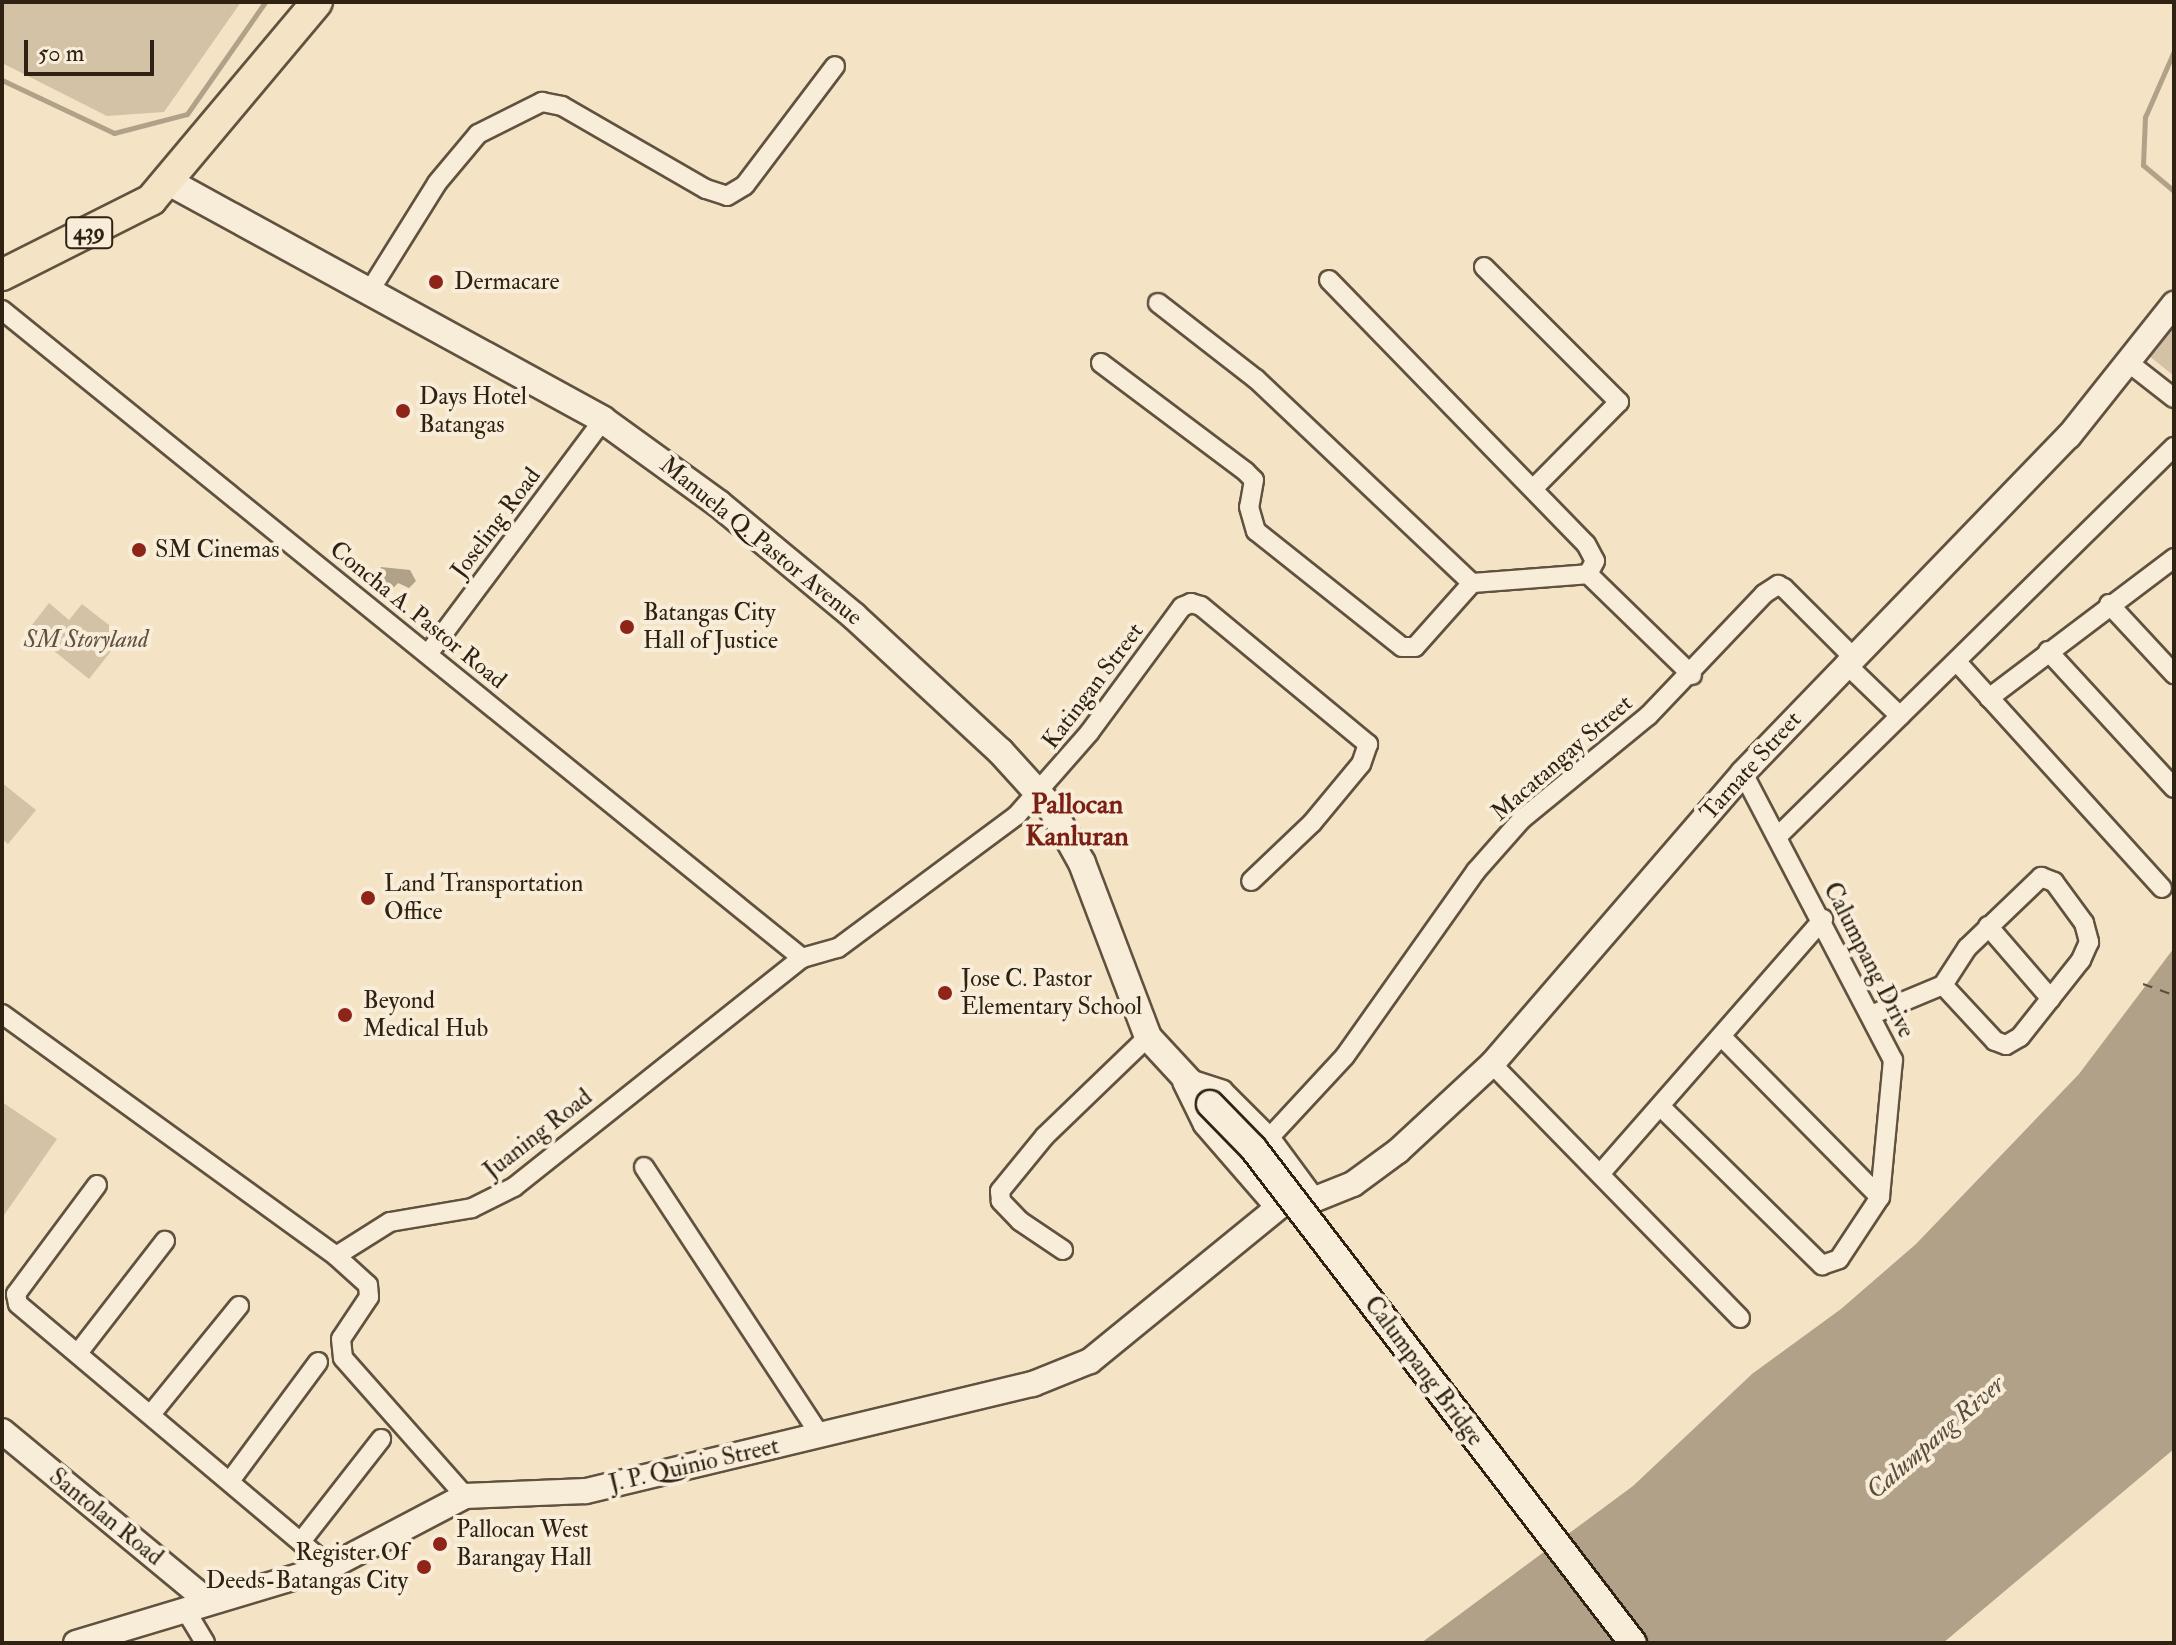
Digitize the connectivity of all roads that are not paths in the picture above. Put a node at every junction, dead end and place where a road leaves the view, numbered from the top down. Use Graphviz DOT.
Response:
graph roads {
  1 [pos="317,2"];
  2 [pos="835,66"];
  3 [pos="169,182"];
  4 [pos="1484,267"];
  5 [pos="2,275"];
  6 [pos="1329,280"];
  7 [pos="369,292"];
  8 [pos="1158,303"];
  9 [pos="2174,304"];
  10 [pos="2,310"];
  11 [pos="1101,363"];
  12 [pos="2129,363"];
  13 [pos="2174,398"];
  14 [pos="603,420"];
  15 [pos="2174,447"];
  16 [pos="1534,488"];
  17 [pos="2173,561"];
  18 [pos="1588,574"];
  19 [pos="1472,583"];
  20 [pos="2109,604"];
  21 [pos="2048,651"];
  22 [pos="428,654"];
  23 [pos="1849,659"];
  24 [pos="1957,662"];
  25 [pos="2174,674"];
  26 [pos="1692,675"];
  27 [pos="1989,698"];
  28 [pos="1900,716"];
  29 [pos="1743,773"];
  30 [pos="2174,788"];
  31 [pos="1040,792"];
  32 [pos="1779,835"];
  33 [pos="1251,881"];
  34 [pos="2162,888"];
  35 [pos="1823,919"];
  36 [pos="1988,926"];
  37 [pos="802,958"];
  38 [pos="1943,985"];
  39 [pos="2051,999"];
  40 [pos="2,1014"];
  41 [pos="1871,1015"];
  42 [pos="1148,1037"];
  43 [pos="1722,1037"];
  44 [pos="1492,1064"];
  45 [pos="1180,1076"];
  46 [pos="1210,1104"];
  47 [pos="1661,1107"];
  48 [pos="1270,1137"];
  49 [pos="644,1167"];
  50 [pos="1600,1174"];
  51 [pos="97,1185"];
  52 [pos="1880,1197"];
  53 [pos="1313,1201"];
  54 [pos="1277,1207"];
  55 [pos="165,1241"];
  56 [pos="1063,1250"];
  57 [pos="336,1256"];
  58 [pos="239,1306"];
  59 [pos="1740,1318"];
  60 [pos="78,1353"];
  61 [pos="318,1362"];
  62 [pos="152,1413"];
  63 [pos="2,1431"];
  64 [pos="820,1435"];
  65 [pos="381,1439"];
  66 [pos="230,1481"];
  67 [pos="465,1496"];
  68 [pos="303,1539"];
  69 [pos="330,1567"];
  70 [pos="209,1602"];
  71 [pos="186,1611"];
  72 [pos="77,1643"];
  73 [pos="205,1643"];
  74 [pos="1633,1643"];
  1 -- 3 [label="main road, 439"];
  2 -- 7 [label="street"];
  3 -- 5 [label="main road, 439"];
  3 -- 7 [label="main road, Manuela Q. Pastor Avenue"];
  4 -- 16 [label="street"];
  6 -- 16 [label="street"];
  7 -- 14 [label="main road, Manuela Q. Pastor Avenue"];
  8 -- 19 [label="street"];
  9 -- 12 [label="street, Tarnate Street"];
  10 -- 22 [label="street, Concha A. Pastor Road"];
  11 -- 19 [label="street"];
  12 -- 13 [label="street"];
  12 -- 23 [label="street, Tarnate Street"];
  14 -- 22 [label="street, Joseling Road"];
  14 -- 31 [label="main road, Manuela Q. Pastor Avenue"];
  15 -- 24 [label="street"];
  16 -- 18 [label="street"];
  17 -- 20 [label="street"];
  18 -- 19 [label="street"];
  18 -- 26 [label="street"];
  20 -- 21 [label="street"];
  20 -- 25 [label="street"];
  21 -- 27 [label="street"];
  21 -- 30 [label="street"];
  22 -- 37 [label="street, Concha A. Pastor Road"];
  23 -- 26 [label="street, Macatangay Street"];
  23 -- 28 [label="street"];
  23 -- 29 [label="street, Tarnate Street"];
  24 -- 27 [label="street"];
  24 -- 28 [label="street"];
  26 -- 48 [label="street, Macatangay Street"];
  27 -- 34 [label="street"];
  28 -- 32 [label="street"];
  29 -- 32 [label="street, Calumpang Drive"];
  29 -- 44 [label="street, Tarnate Street"];
  31 -- 33 [label="street, Katingan Street"];
  31 -- 37 [label="street, Juaning Road"];
  31 -- 42 [label="main road, Manuela Q. Pastor Avenue"];
  32 -- 35 [label="street, Calumpang Drive"];
  35 -- 41 [label="street, Calumpang Drive"];
  35 -- 43 [label="street"];
  36 -- 38 [label="street"];
  36 -- 39 [label="street"];
  36 -- 39 [label="street"];
  37 -- 57 [label="street, Juaning Road"];
  38 -- 39 [label="street"];
  38 -- 41 [label="street"];
  40 -- 57 [label="street"];
  41 -- 52 [label="street, Calumpang Drive"];
  42 -- 45 [label="main road, Manuela Q. Pastor Avenue"];
  42 -- 56 [label="street"];
  43 -- 47 [label="street"];
  43 -- 52 [label="street"];
  44 -- 50 [label="street"];
  44 -- 53 [label="street, Tarnate Street"];
  45 -- 46 [label="main road, Manuela Q. Pastor Avenue"];
  45 -- 48 [label="street"];
  45 -- 54 [label="street, Manuela Q. Pastor Avenue"];
  46 -- 74 [label="main road, Calumpang Bridge, bridge"];
  47 -- 50 [label="street"];
  47 -- 52 [label="street, Calumpang Drive"];
  48 -- 53 [label="street"];
  49 -- 64 [label="street"];
  50 -- 59 [label="street"];
  51 -- 60 [label="street"];
  54 -- 64 [label="street, J. P. Quinio Street"];
  55 -- 60 [label="street"];
  57 -- 67 [label="street"];
  58 -- 62 [label="street"];
  60 -- 62 [label="street"];
  61 -- 66 [label="street"];
  62 -- 66 [label="street"];
  63 -- 70 [label="street, Santolan Road"];
  64 -- 67 [label="street, J. P. Quinio Street"];
  65 -- 68 [label="street"];
  66 -- 68 [label="street"];
  67 -- 69 [label="street, J. P. Quinio Street"];
  68 -- 69 [label="street"];
  69 -- 70 [label="street, J. P. Quinio Street"];
  70 -- 71 [label="street, J. P. Quinio Street"];
  71 -- 72 [label="street, J. P. Quinio Street"];
  71 -- 73 [label="street"];
}
